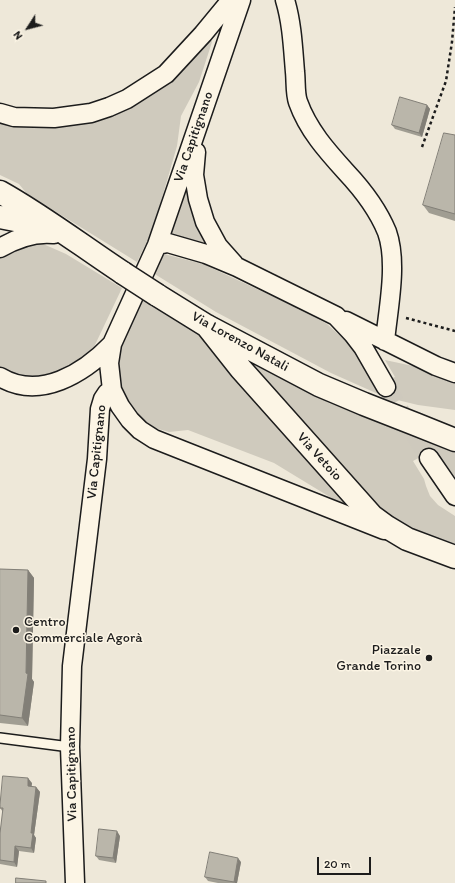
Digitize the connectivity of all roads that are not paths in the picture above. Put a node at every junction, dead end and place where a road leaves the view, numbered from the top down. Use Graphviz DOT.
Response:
graph roads {
  1 [pos="231,0"];
  2 [pos="242,0"];
  3 [pos="285,0"];
  4 [pos="203,34"];
  5 [pos="228,41"];
  6 [pos="0,113"];
  7 [pos="198,126"];
  8 [pos="0,192"];
  9 [pos="0,217"];
  10 [pos="67,238"];
  11 [pos="157,245"];
  12 [pos="0,248"];
  13 [pos="237,267"];
  14 [pos="336,316"];
  15 [pos="207,326"];
  16 [pos="385,341"];
  17 [pos="112,344"];
  18 [pos="455,373"];
  19 [pos="0,377"];
  20 [pos="386,387"];
  21 [pos="112,390"];
  22 [pos="415,424"];
  23 [pos="455,425"];
  24 [pos="455,440"];
  25 [pos="429,458"];
  26 [pos="455,496"];
  27 [pos="407,539"];
  28 [pos="455,557"];
  29 [pos="0,738"];
  30 [pos="70,746"];
  31 [pos="75,883"];
  1 -- 4 [label="street"];
  2 -- 5 [label="street, Via Capitignano"];
  3 -- 16 [label="street"];
  4 -- 5 [label="street"];
  4 -- 6 [label="street"];
  5 -- 7 [label="street, Via Capitignano"];
  7 -- 11 [label="street, Via Capitignano"];
  7 -- 13 [label="street"];
  8 -- 10 [label="street, Via Lorenzo Natali"];
  9 -- 10 [label="street, Via Lorenzo Natali"];
  10 -- 12 [label="street"];
  10 -- 15 [label="street, Via Lorenzo Natali, bridge"];
  11 -- 13 [label="street"];
  11 -- 17 [label="street, Via Capitignano"];
  13 -- 14 [label="street"];
  14 -- 16 [label="street"];
  14 -- 20 [label="street"];
  15 -- 22 [label="street, Via Lorenzo Natali"];
  15 -- 27 [label="street, Via Vetoio"];
  16 -- 18 [label="street"];
  17 -- 19 [label="street"];
  17 -- 21 [label="street, Via Capitignano"];
  21 -- 27 [label="street"];
  21 -- 30 [label="street, Via Capitignano"];
  22 -- 23 [label="street, Via Lorenzo Natali"];
  22 -- 24 [label="street, Via Lorenzo Natali"];
  25 -- 26 [label="street"];
  27 -- 28 [label="street, Via Vetoio"];
  29 -- 30 [label="lane"];
  30 -- 31 [label="street, Via Capitignano"];
}
